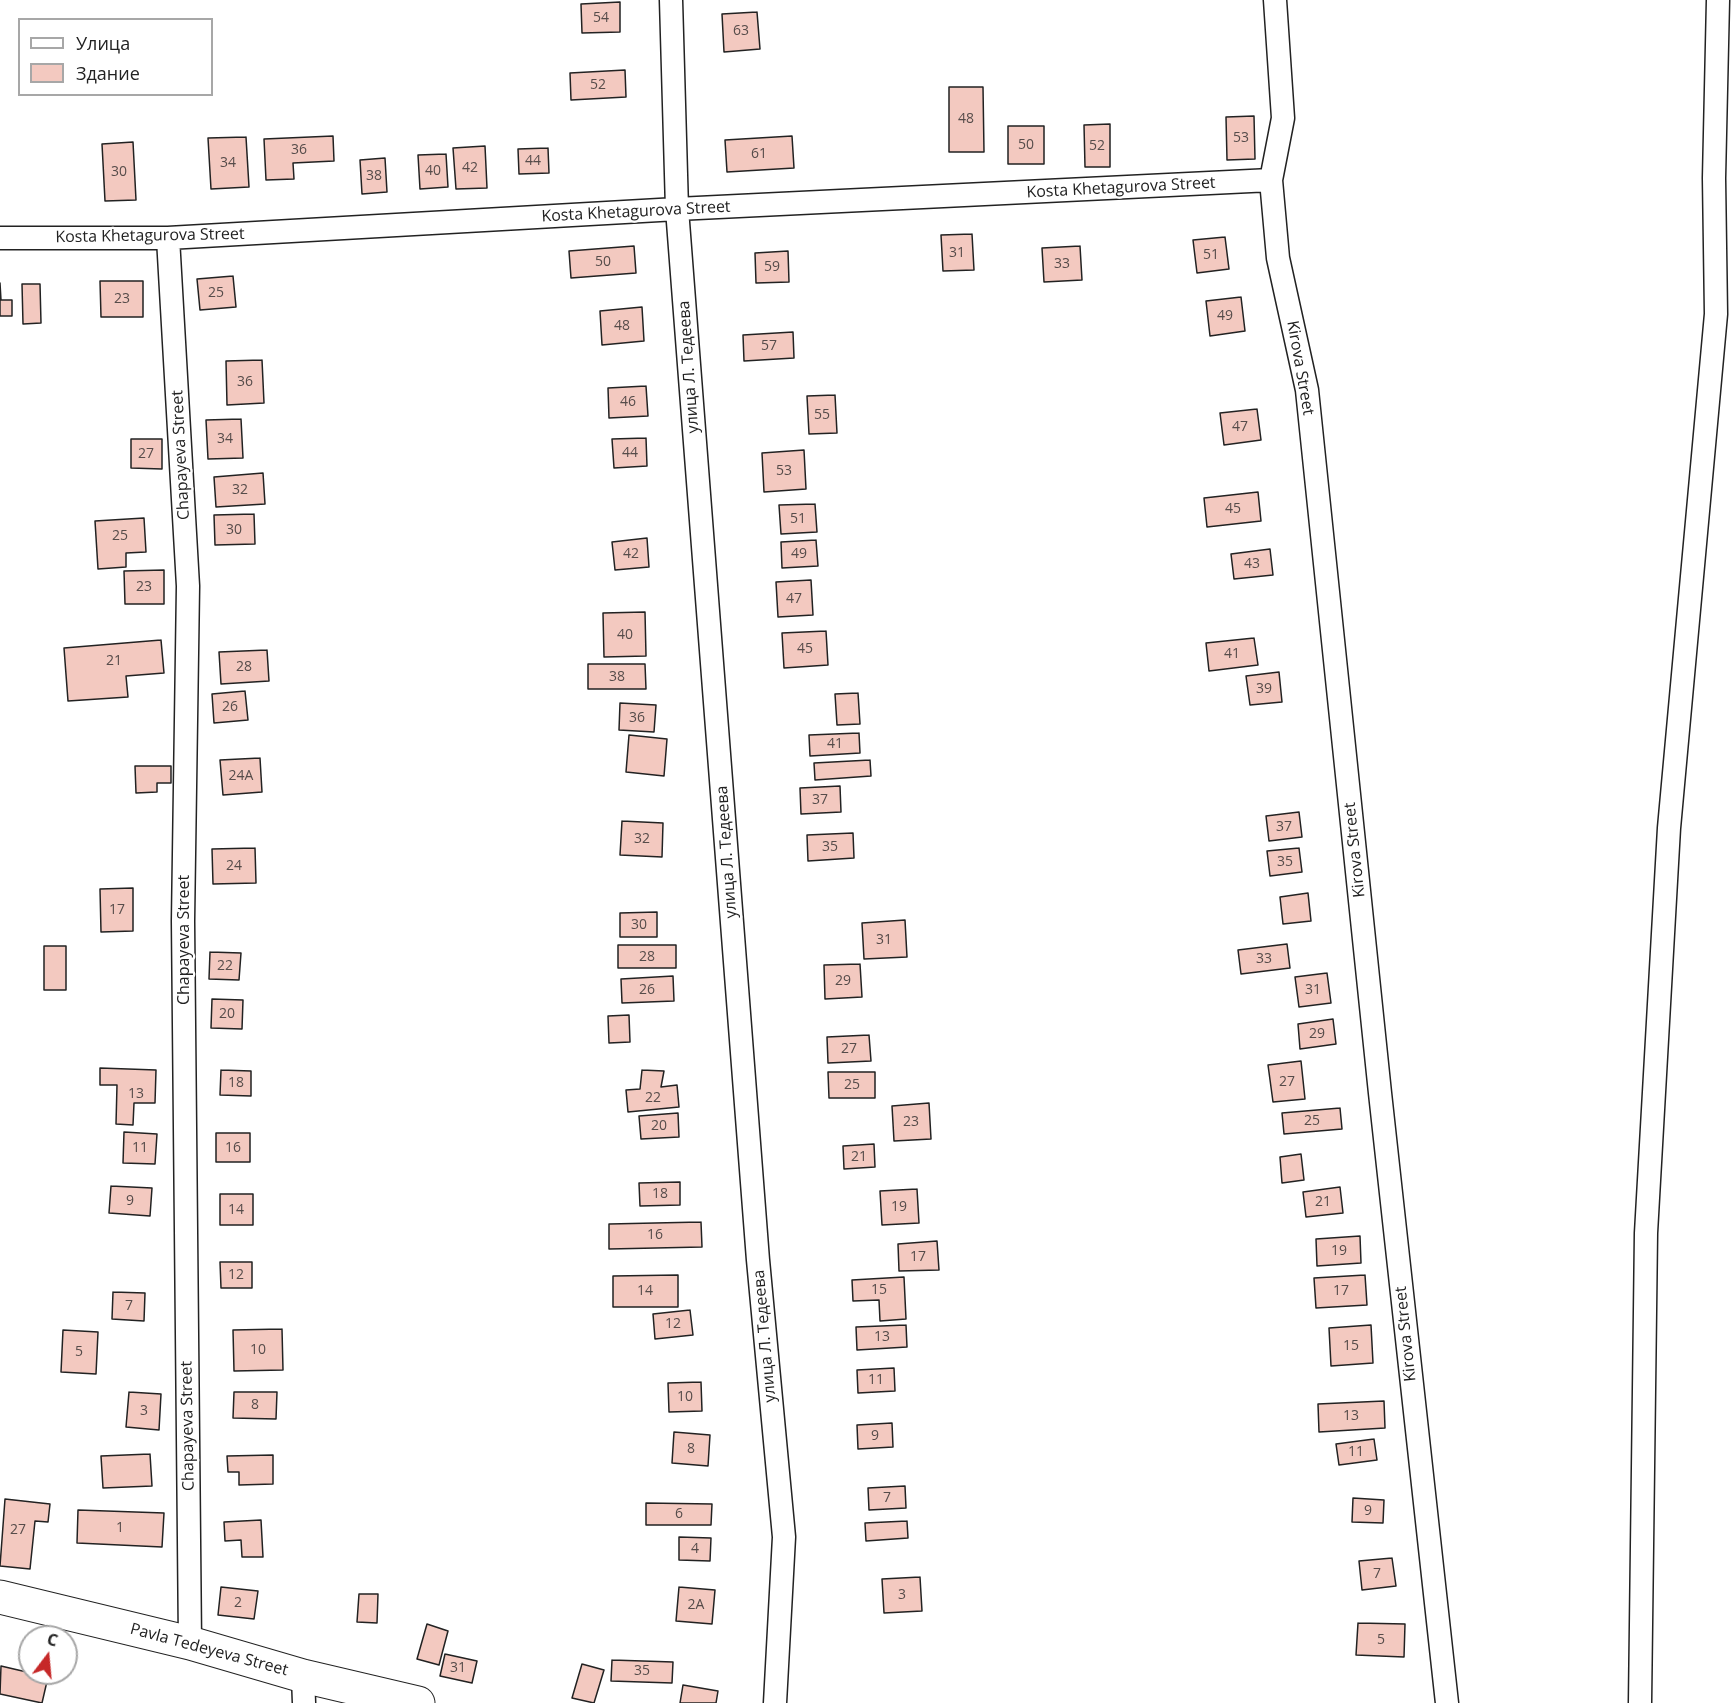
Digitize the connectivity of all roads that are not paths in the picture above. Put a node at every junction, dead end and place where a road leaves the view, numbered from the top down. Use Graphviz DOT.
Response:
graph roads {
  1 [pos="670,0"];
  2 [pos="1275,0"];
  3 [pos="1718,0"];
  4 [pos="1271,180"];
  5 [pos="677,209"];
  6 [pos="0,238"];
  7 [pos="168,238"];
  8 [pos="0,1597"];
  9 [pos="190,1643"];
  10 [pos="304,1689"];
  11 [pos="418,1703"];
  12 [pos="775,1703"];
  13 [pos="1447,1703"];
  14 [pos="1641,1703"];
  1 -- 5 [label="street, улица Л. Тедеева"];
  2 -- 4 [label="street, Kirova Street"];
  3 -- 14 [label="street"];
  4 -- 5 [label="street, Kosta Khetagurova Street"];
  4 -- 13 [label="street, Kirova Street"];
  5 -- 7 [label="street, Kosta Khetagurova Street"];
  5 -- 12 [label="street, улица Л. Тедеева"];
  6 -- 7 [label="street, Kosta Khetagurova Street"];
  7 -- 9 [label="street, Chapayeva Street"];
  8 -- 9 [label="main road, Pavla Tedeyeva Street"];
  9 -- 10 [label="main road, Pavla Tedeyeva Street"];
  10 -- 11 [label="main road, Pavla Tedeyeva Street"];
}
